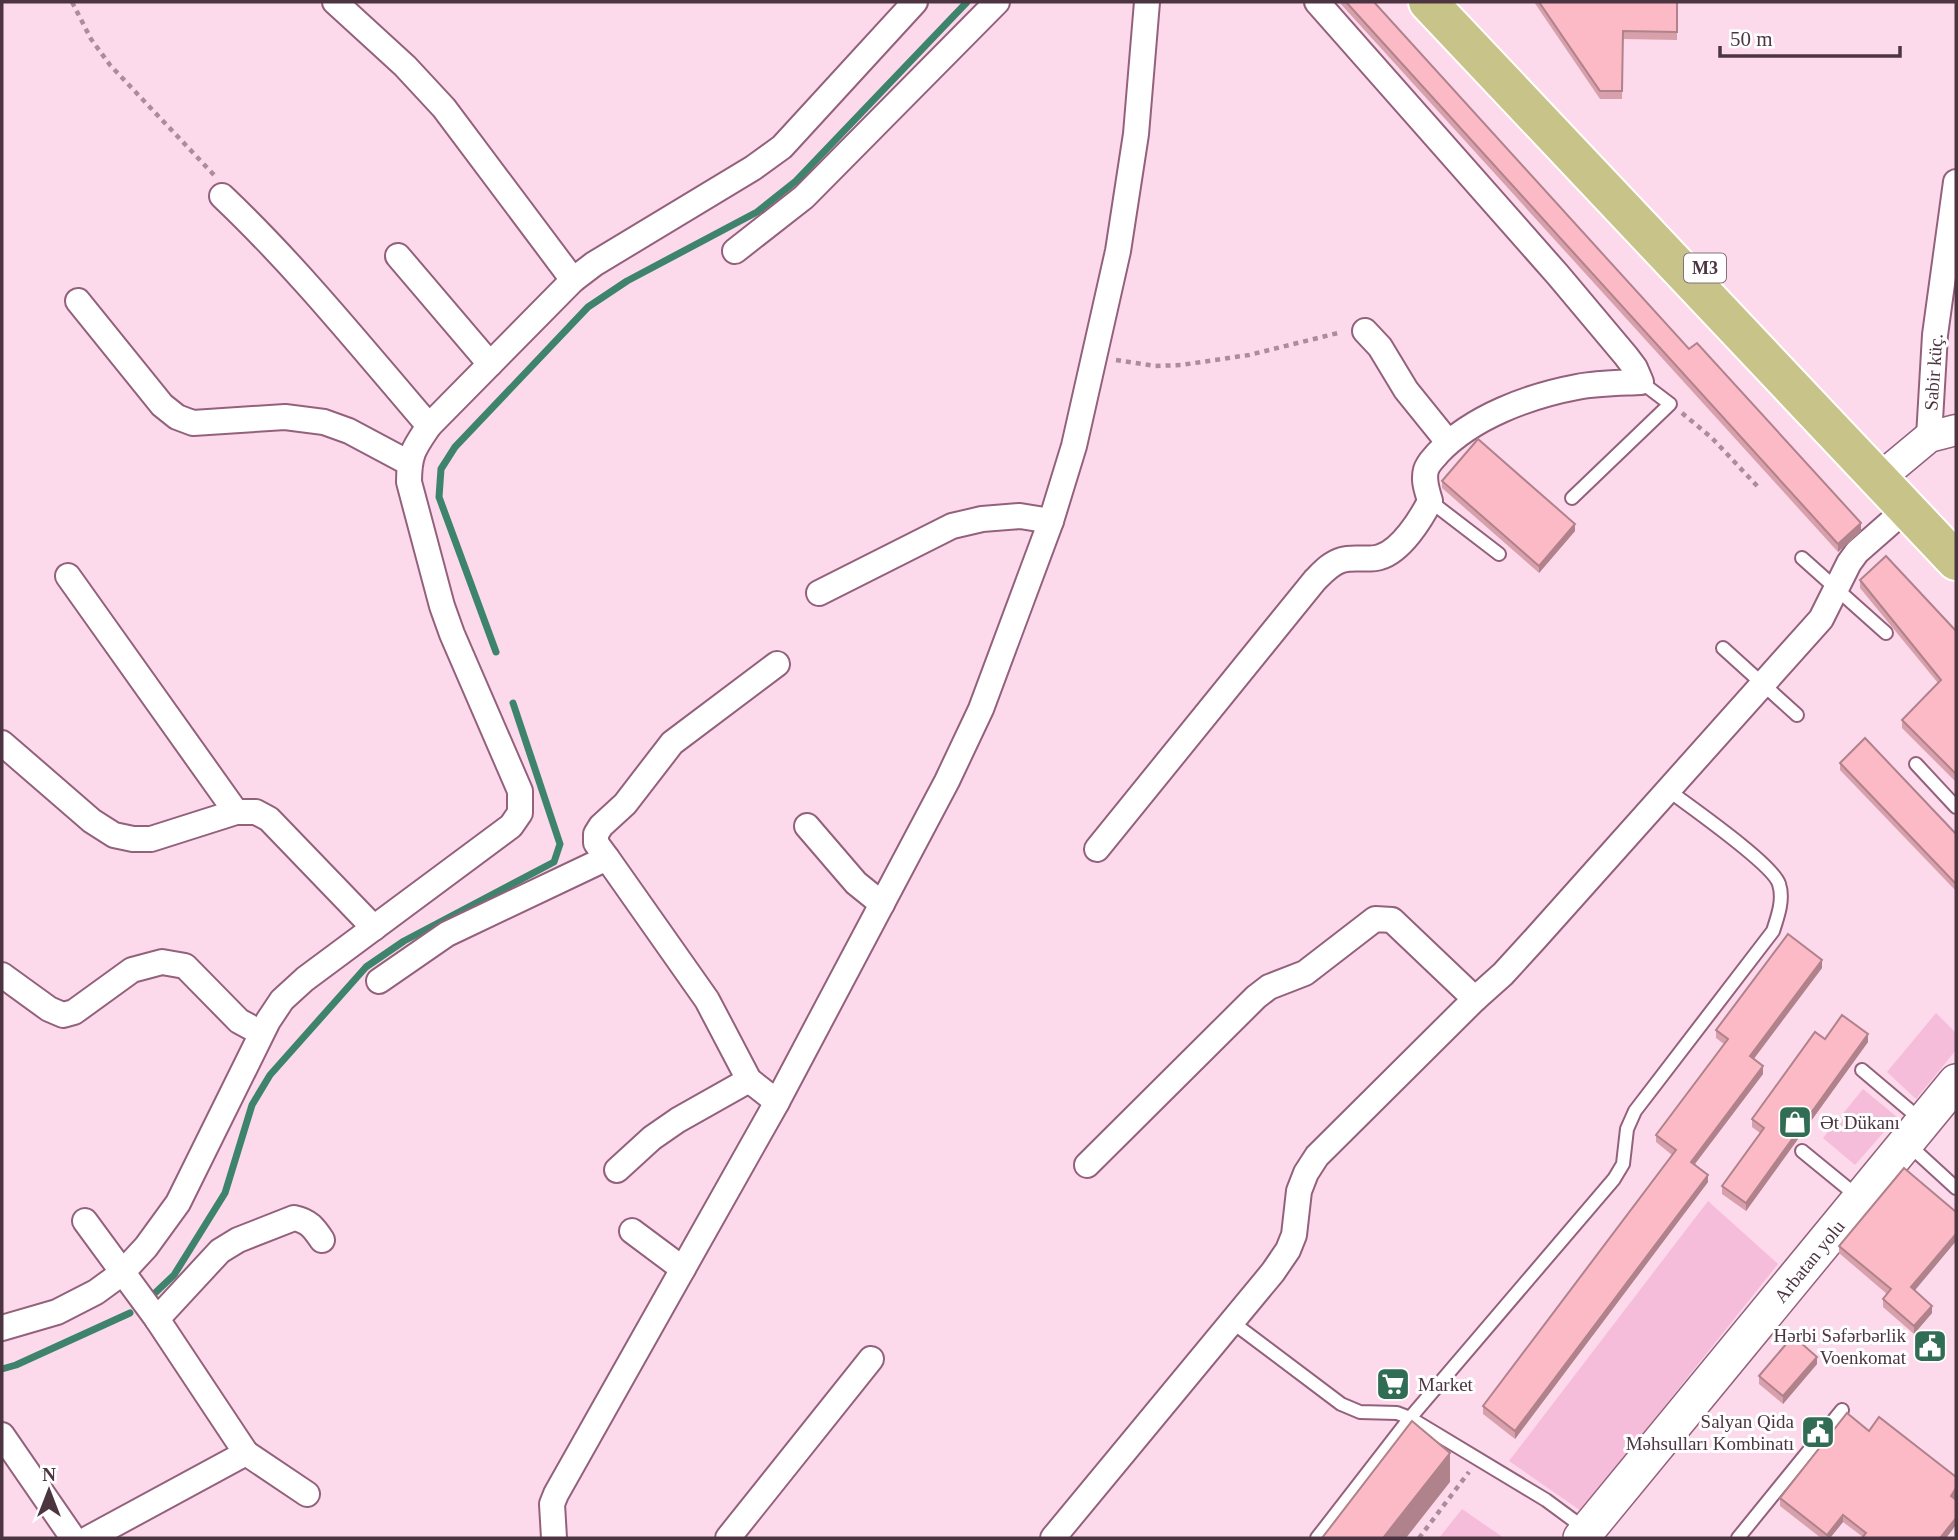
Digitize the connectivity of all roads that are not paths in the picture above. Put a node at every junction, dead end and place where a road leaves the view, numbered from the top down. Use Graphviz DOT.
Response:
graph roads {
  1 [pos="335,2"];
  2 [pos="915,2"];
  3 [pos="997,2"];
  4 [pos="1147,2"];
  5 [pos="1317,2"];
  6 [pos="1428,2"];
  7 [pos="1454,2"];
  8 [pos="1956,182"];
  9 [pos="222,196"];
  10 [pos="1953,227"];
  11 [pos="735,251"];
  12 [pos="398,256"];
  13 [pos="573,280"];
  14 [pos="78,301"];
  15 [pos="1365,331"];
  16 [pos="490,364"];
  17 [pos="1641,382"];
  18 [pos="429,426"];
  19 [pos="1943,434"];
  20 [pos="1448,442"];
  21 [pos="409,463"];
  22 [pos="1894,467"];
  23 [pos="1572,498"];
  24 [pos="1430,500"];
  25 [pos="1906,509"];
  26 [pos="1051,521"];
  27 [pos="1956,534"];
  28 [pos="1499,554"];
  29 [pos="1802,558"];
  30 [pos="1956,561"];
  31 [pos="68,576"];
  32 [pos="1836,591"];
  33 [pos="819,593"];
  34 [pos="1886,633"];
  35 [pos="1723,648"];
  36 [pos="777,664"];
  37 [pos="1762,685"];
  38 [pos="1797,715"];
  39 [pos="2,743"];
  40 [pos="1916,764"];
  41 [pos="1668,790"];
  42 [pos="1956,807"];
  43 [pos="236,812"];
  44 [pos="807,826"];
  45 [pos="1097,849"];
  46 [pos="607,858"];
  47 [pos="882,904"];
  48 [pos="374,928"];
  49 [pos="2,975"];
  50 [pos="379,981"];
  51 [pos="1475,999"];
  52 [pos="261,1034"];
  53 [pos="1862,1070"];
  54 [pos="749,1080"];
  55 [pos="1956,1082"];
  56 [pos="777,1102"];
  57 [pos="1915,1132"];
  58 [pos="1802,1151"];
  59 [pos="1087,1164"];
  60 [pos="617,1170"];
  61 [pos="1956,1188"];
  62 [pos="1860,1198"];
  63 [pos="85,1221"];
  64 [pos="632,1231"];
  65 [pos="322,1240"];
  66 [pos="683,1269"];
  67 [pos="122,1273"];
  68 [pos="157,1319"];
  69 [pos="1232,1322"];
  70 [pos="2,1328"];
  71 [pos="871,1359"];
  72 [pos="1842,1410"];
  73 [pos="1410,1418"];
  74 [pos="2,1435"];
  75 [pos="246,1453"];
  76 [pos="307,1494"];
  77 [pos="1584,1534"];
  78 [pos="73,1538"];
  79 [pos="89,1538"];
  80 [pos="555,1538"];
  81 [pos="728,1538"];
  82 [pos="1053,1538"];
  83 [pos="1317,1538"];
  84 [pos="1738,1538"];
  1 -- 13 [label="street"];
  2 -- 13 [label="street"];
  3 -- 11 [label="street"];
  4 -- 26 [label="street"];
  5 -- 17 [label="street"];
  6 -- 25 [label="main road"];
  7 -- 22 [label="main road, M3"];
  8 -- 10 [label="street, Sabir küç."];
  9 -- 18 [label="street"];
  10 -- 19 [label="street, Sabir küç."];
  12 -- 16 [label="street"];
  13 -- 16 [label="street"];
  14 -- 21 [label="street"];
  15 -- 20 [label="street"];
  16 -- 18 [label="street"];
  17 -- 20 [label="street"];
  17 -- 23 [label="lane"];
  18 -- 21 [label="street"];
  19 -- 22 [label="street"];
  20 -- 24 [label="street"];
  21 -- 48 [label="street"];
  22 -- 27 [label="main road, M3"];
  24 -- 28 [label="lane"];
  24 -- 45 [label="street"];
  25 -- 30 [label="main road"];
  25 -- 32 [label="street"];
  26 -- 33 [label="street"];
  26 -- 47 [label="street"];
  29 -- 32 [label="lane"];
  31 -- 43 [label="street"];
  32 -- 34 [label="lane"];
  32 -- 37 [label="street"];
  35 -- 37 [label="lane"];
  36 -- 46 [label="street"];
  37 -- 38 [label="lane"];
  37 -- 41 [label="street"];
  39 -- 43 [label="street"];
  40 -- 42 [label="lane"];
  41 -- 51 [label="street"];
  41 -- 73 [label="lane"];
  43 -- 48 [label="street"];
  44 -- 47 [label="street"];
  46 -- 50 [label="street"];
  46 -- 54 [label="street"];
  47 -- 56 [label="street"];
  48 -- 52 [label="street"];
  49 -- 52 [label="street"];
  51 -- 59 [label="street"];
  51 -- 69 [label="street"];
  52 -- 67 [label="street"];
  53 -- 57 [label="lane"];
  54 -- 56 [label="street"];
  54 -- 60 [label="street"];
  55 -- 57 [label="main road, Arbatan yolu"];
  56 -- 66 [label="street"];
  57 -- 61 [label="lane"];
  57 -- 62 [label="main road, Arbatan yolu"];
  58 -- 62 [label="lane"];
  62 -- 77 [label="main road, Arbatan yolu"];
  63 -- 67 [label="street"];
  64 -- 66 [label="street"];
  65 -- 68 [label="street"];
  66 -- 80 [label="street"];
  67 -- 68 [label="street"];
  67 -- 70 [label="street"];
  68 -- 75 [label="street"];
  69 -- 73 [label="lane"];
  69 -- 82 [label="street"];
  71 -- 81 [label="street"];
  72 -- 84 [label="lane"];
  73 -- 77 [label="lane"];
  73 -- 83 [label="lane"];
  74 -- 78 [label="street"];
  75 -- 76 [label="street"];
  75 -- 79 [label="street"];
}
